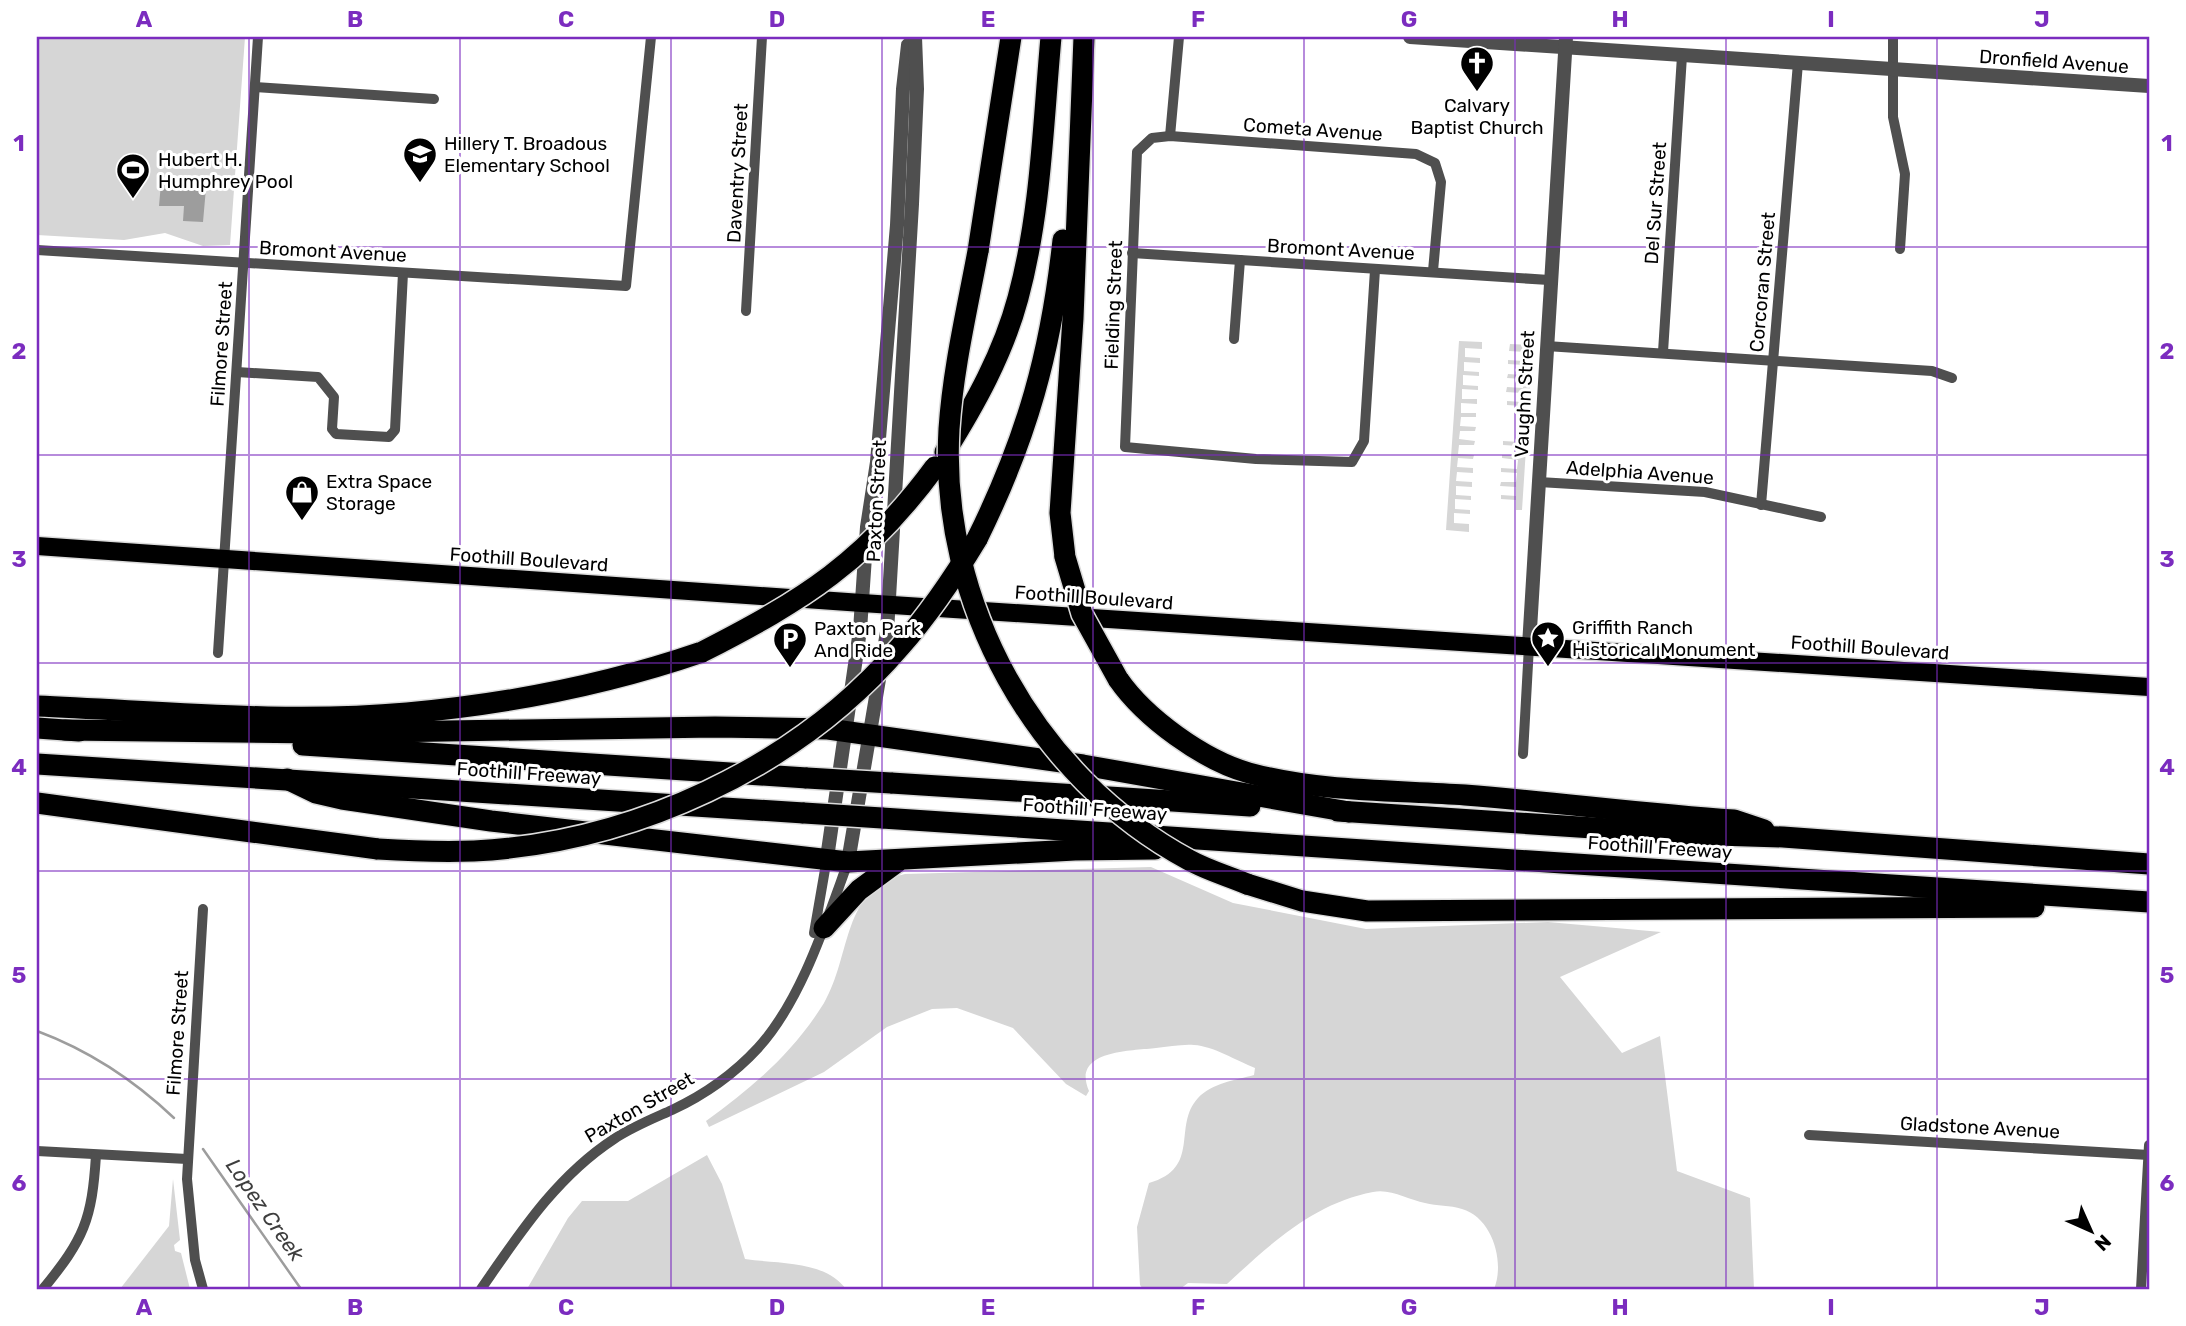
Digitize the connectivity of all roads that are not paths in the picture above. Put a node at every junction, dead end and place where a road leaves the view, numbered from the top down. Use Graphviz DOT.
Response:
graph roads {
  1 [pos="258,37"];
  2 [pos="651,37"];
  3 [pos="762,37"];
  4 [pos="909,37"];
  5 [pos="915,37"];
  6 [pos="1012,37"];
  7 [pos="1179,37"];
  8 [pos="1410,37"];
  9 [pos="1893,37"];
  10 [pos="1051,41"];
  11 [pos="1083,41"];
  12 [pos="1565,42"];
  13 [pos="1682,55"];
  14 [pos="1798,62"];
  15 [pos="1891,69"];
  16 [pos="2149,86"];
  17 [pos="255,87"];
  18 [pos="434,99"];
  19 [pos="1170,136"];
  20 [pos="1136,165"];
  21 [pos="1900,249"];
  22 [pos="37,250"];
  23 [pos="1132,253"];
  24 [pos="1240,260"];
  25 [pos="244,263"];
  26 [pos="1375,270"];
  27 [pos="1433,271"];
  28 [pos="403,273"];
  29 [pos="1549,280"];
  30 [pos="746,311"];
  31 [pos="1234,339"];
  32 [pos="1546,346"];
  33 [pos="1664,352"];
  34 [pos="1773,359"];
  35 [pos="237,372"];
  36 [pos="1952,378"];
  37 [pos="1539,482"];
  38 [pos="1761,505"];
  39 [pos="1821,517"];
  40 [pos="37,546"];
  41 [pos="225,558"];
  42 [pos="862,603"];
  43 [pos="889,605"];
  44 [pos="1529,646"];
  45 [pos="218,653"];
  46 [pos="2149,687"];
  47 [pos="37,706"];
  48 [pos="37,728"];
  49 [pos="65,730"];
  50 [pos="845,731"];
  51 [pos="871,734"];
  52 [pos="1523,754"];
  53 [pos="37,764"];
  54 [pos="287,779"];
  55 [pos="37,803"];
  56 [pos="1349,812"];
  57 [pos="1783,836"];
  58 [pos="1345,849"];
  59 [pos="827,858"];
  60 [pos="848,862"];
  61 [pos="897,862"];
  62 [pos="2146,863"];
  63 [pos="2145,902"];
  64 [pos="203,909"];
  65 [pos="824,928"];
  66 [pos="810,956"];
  67 [pos="1809,1135"];
  68 [pos="2149,1145"];
  69 [pos="37,1151"];
  70 [pos="96,1155"];
  71 [pos="2148,1155"];
  72 [pos="187,1159"];
  73 [pos="2144,1285"];
  74 [pos="43,1289"];
  75 [pos="203,1289"];
  76 [pos="481,1289"];
  1 -- 17 [label="street, Filmore Street"];
  2 -- 28 [label="street, Bromont Avenue"];
  3 -- 30 [label="street, Daventry Street"];
  4 -- 42 [label="street, Paxton Street"];
  5 -- 43 [label="street, Paxton Street"];
  6 -- 63 [label="highway, bridge"];
  7 -- 19 [label="street"];
  8 -- 12 [label="street, Dronfield Avenue"];
  9 -- 15 [label="street"];
  10 -- 47 [label="highway, bridge"];
  11 -- 55 [label="highway, bridge"];
  11 -- 57 [label="highway, bridge"];
  12 -- 13 [label="street, Dronfield Avenue"];
  12 -- 29 [label="street, Vaughn Street"];
  13 -- 14 [label="street, Dronfield Avenue"];
  13 -- 33 [label="street, Del Sur Street"];
  14 -- 15 [label="street, Dronfield Avenue"];
  14 -- 34 [label="street, Corcoran Street"];
  15 -- 16 [label="street, Dronfield Avenue"];
  15 -- 21 [label="street"];
  17 -- 18 [label="street"];
  17 -- 25 [label="street, Filmore Street"];
  19 -- 20 [label="street, Cometa Avenue"];
  19 -- 27 [label="street, Cometa Avenue"];
  20 -- 23 [label="street, Fielding Street"];
  22 -- 25 [label="street, Bromont Avenue"];
  23 -- 24 [label="street, Bromont Avenue"];
  23 -- 26 [label="street, Fielding Street"];
  24 -- 26 [label="street, Bromont Avenue"];
  24 -- 31 [label="street"];
  25 -- 28 [label="street, Bromont Avenue"];
  25 -- 35 [label="street, Filmore Street"];
  26 -- 27 [label="street, Bromont Avenue"];
  27 -- 29 [label="street, Bromont Avenue"];
  28 -- 35 [label="street"];
  29 -- 32 [label="street, Vaughn Street"];
  32 -- 33 [label="street"];
  32 -- 37 [label="street, Vaughn Street"];
  33 -- 34 [label="street"];
  34 -- 36 [label="street"];
  34 -- 38 [label="street, Corcoran Street"];
  35 -- 41 [label="street, Filmore Street"];
  37 -- 38 [label="street, Adelphia Avenue"];
  37 -- 44 [label="street, Vaughn Street"];
  38 -- 39 [label="street, Adelphia Avenue"];
  40 -- 41 [label="main road, Foothill Boulevard"];
  41 -- 42 [label="main road, Foothill Boulevard"];
  41 -- 45 [label="street, Filmore Street"];
  42 -- 43 [label="main road, Foothill Boulevard"];
  42 -- 50 [label="street, Paxton Street"];
  43 -- 44 [label="main road, Foothill Boulevard"];
  43 -- 51 [label="street, Paxton Street"];
  44 -- 46 [label="main road, Foothill Boulevard"];
  44 -- 52 [label="street, Vaughn Street"];
  48 -- 49 [label="highway, Foothill Freeway"];
  49 -- 50 [label="highway"];
  49 -- 56 [label="highway, Foothill Freeway, bridge"];
  50 -- 51 [label="highway"];
  50 -- 59 [label="street, Paxton Street"];
  51 -- 56 [label="highway"];
  51 -- 60 [label="street, Paxton Street"];
  53 -- 54 [label="highway, Foothill Freeway"];
  54 -- 58 [label="highway, Foothill Freeway, bridge"];
  54 -- 59 [label="highway"];
  56 -- 57 [label="highway, Foothill Freeway"];
  57 -- 62 [label="highway, Foothill Freeway"];
  58 -- 61 [label="highway"];
  58 -- 63 [label="highway, Foothill Freeway"];
  59 -- 60 [label="highway"];
  59 -- 66 [label="street, Paxton Street"];
  60 -- 61 [label="highway"];
  60 -- 65 [label="street, Paxton Street"];
  61 -- 65 [label="highway"];
  64 -- 72 [label="street, Filmore Street"];
  65 -- 66 [label="street, Paxton Street"];
  66 -- 76 [label="street, Paxton Street"];
  67 -- 71 [label="street, Gladstone Avenue"];
  68 -- 71 [label="street"];
  69 -- 70 [label="street"];
  70 -- 72 [label="street"];
  70 -- 74 [label="street"];
  71 -- 73 [label="street"];
  72 -- 75 [label="street, Filmore Street"];
}
